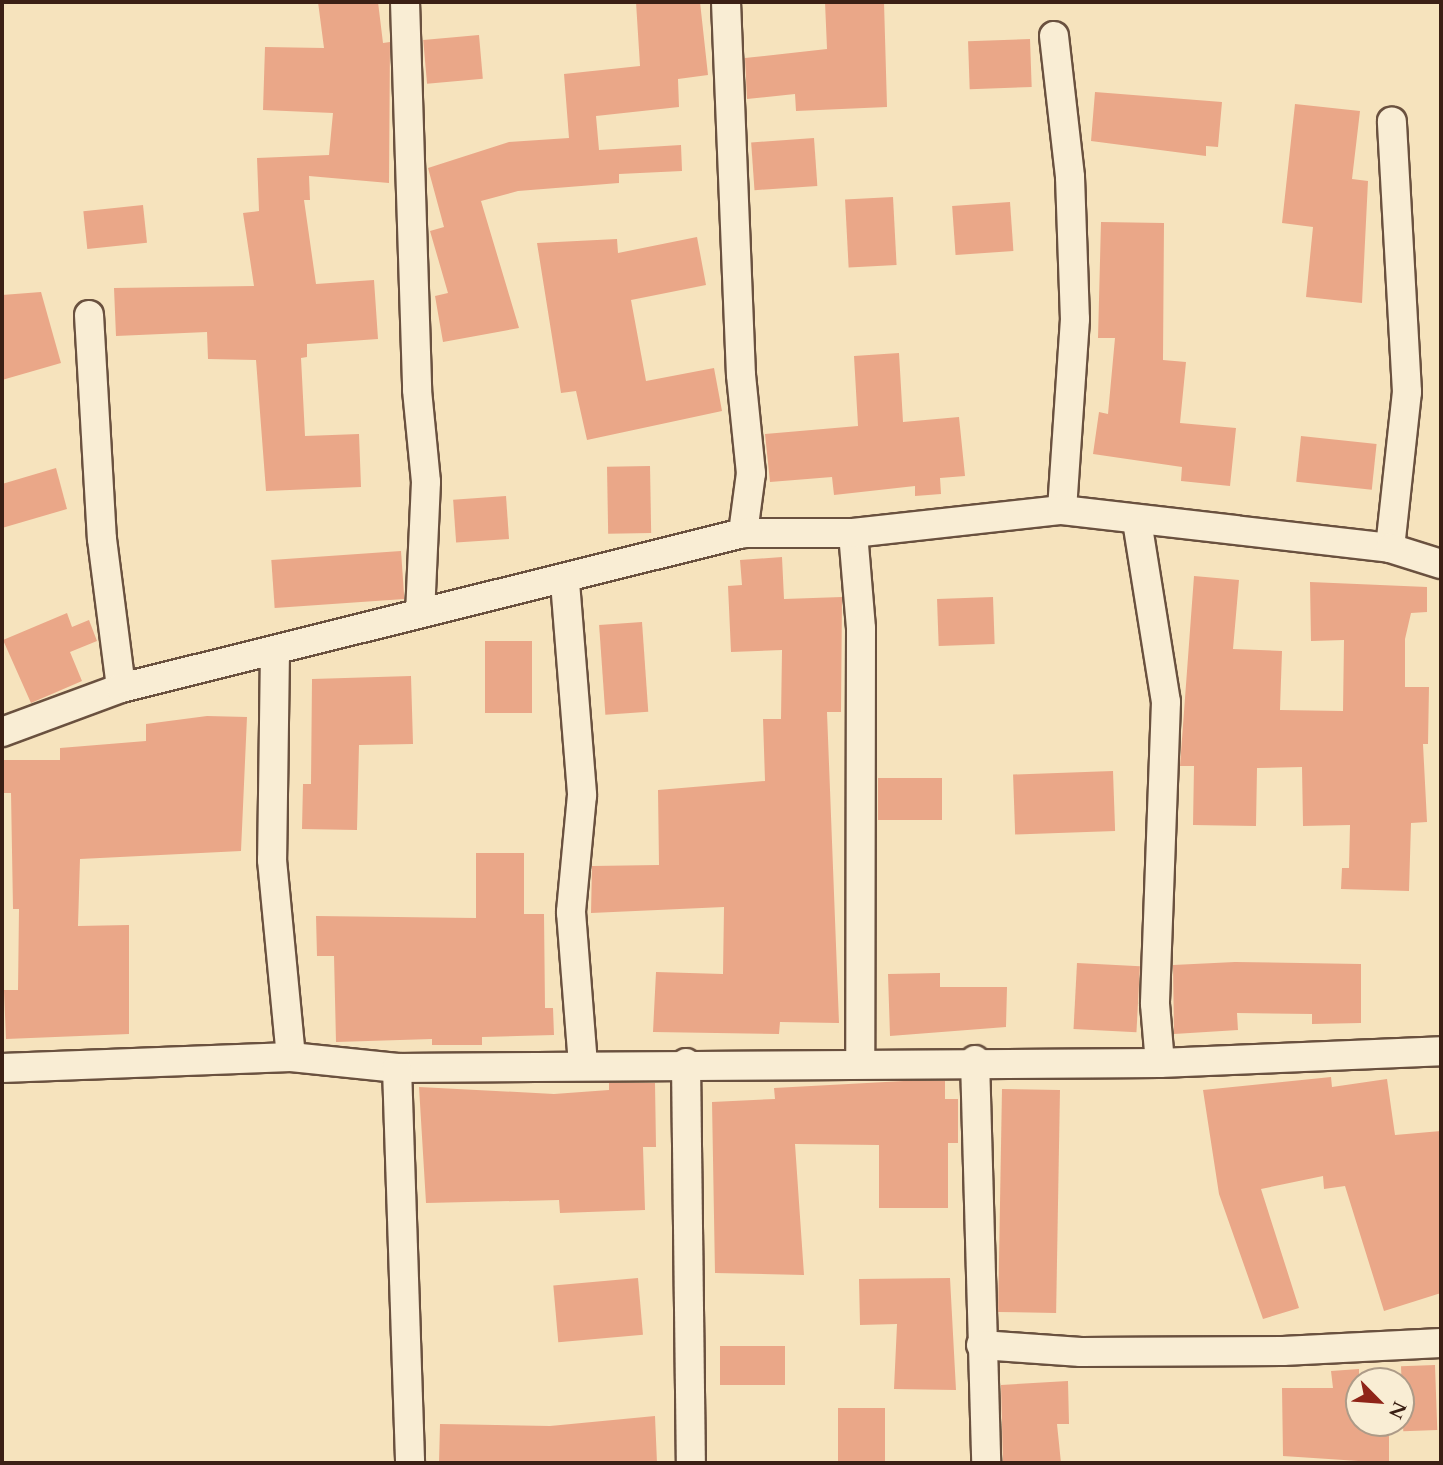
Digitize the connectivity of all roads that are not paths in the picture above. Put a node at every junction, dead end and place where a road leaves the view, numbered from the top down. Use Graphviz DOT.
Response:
graph roads {
  1 [pos="405,2"];
  2 [pos="726,2"];
  3 [pos="1054,36"];
  4 [pos="1392,121"];
  5 [pos="89,315"];
  6 [pos="1062,510"];
  7 [pos="1137,521"];
  8 [pos="743,533"];
  9 [pos="853,533"];
  10 [pos="1390,548"];
  11 [pos="1441,564"];
  12 [pos="565,582"];
  13 [pos="419,613"];
  14 [pos="275,651"];
  15 [pos="121,688"];
  16 [pos="2,732"];
  17 [pos="1441,1051"];
  18 [pos="292,1057"];
  19 [pos="975,1060"];
  20 [pos="860,1061"];
  21 [pos="686,1063"];
  22 [pos="1160,1063"];
  23 [pos="583,1065"];
  24 [pos="2,1068"];
  25 [pos="397,1068"];
  26 [pos="1441,1343"];
  27 [pos="981,1345"];
  28 [pos="410,1463"];
  29 [pos="691,1463"];
  30 [pos="986,1463"];
  1 -- 13 [label="street"];
  2 -- 8 [label="street"];
  3 -- 6 [label="street"];
  4 -- 10 [label="street"];
  5 -- 15 [label="street"];
  6 -- 7 [label="street"];
  6 -- 9 [label="street"];
  7 -- 10 [label="street"];
  7 -- 22 [label="street"];
  8 -- 9 [label="street"];
  8 -- 12 [label="street"];
  9 -- 20 [label="street"];
  10 -- 11 [label="street"];
  12 -- 13 [label="street"];
  12 -- 23 [label="street"];
  13 -- 14 [label="street"];
  14 -- 15 [label="street"];
  14 -- 18 [label="street"];
  15 -- 16 [label="street"];
  17 -- 22 [label="street"];
  18 -- 24 [label="street"];
  18 -- 25 [label="street"];
  19 -- 20 [label="street"];
  19 -- 22 [label="street"];
  19 -- 27 [label="street"];
  20 -- 21 [label="street"];
  21 -- 23 [label="street"];
  21 -- 29 [label="street"];
  23 -- 25 [label="street"];
  25 -- 28 [label="street"];
  26 -- 27 [label="street"];
  27 -- 30 [label="street"];
}
